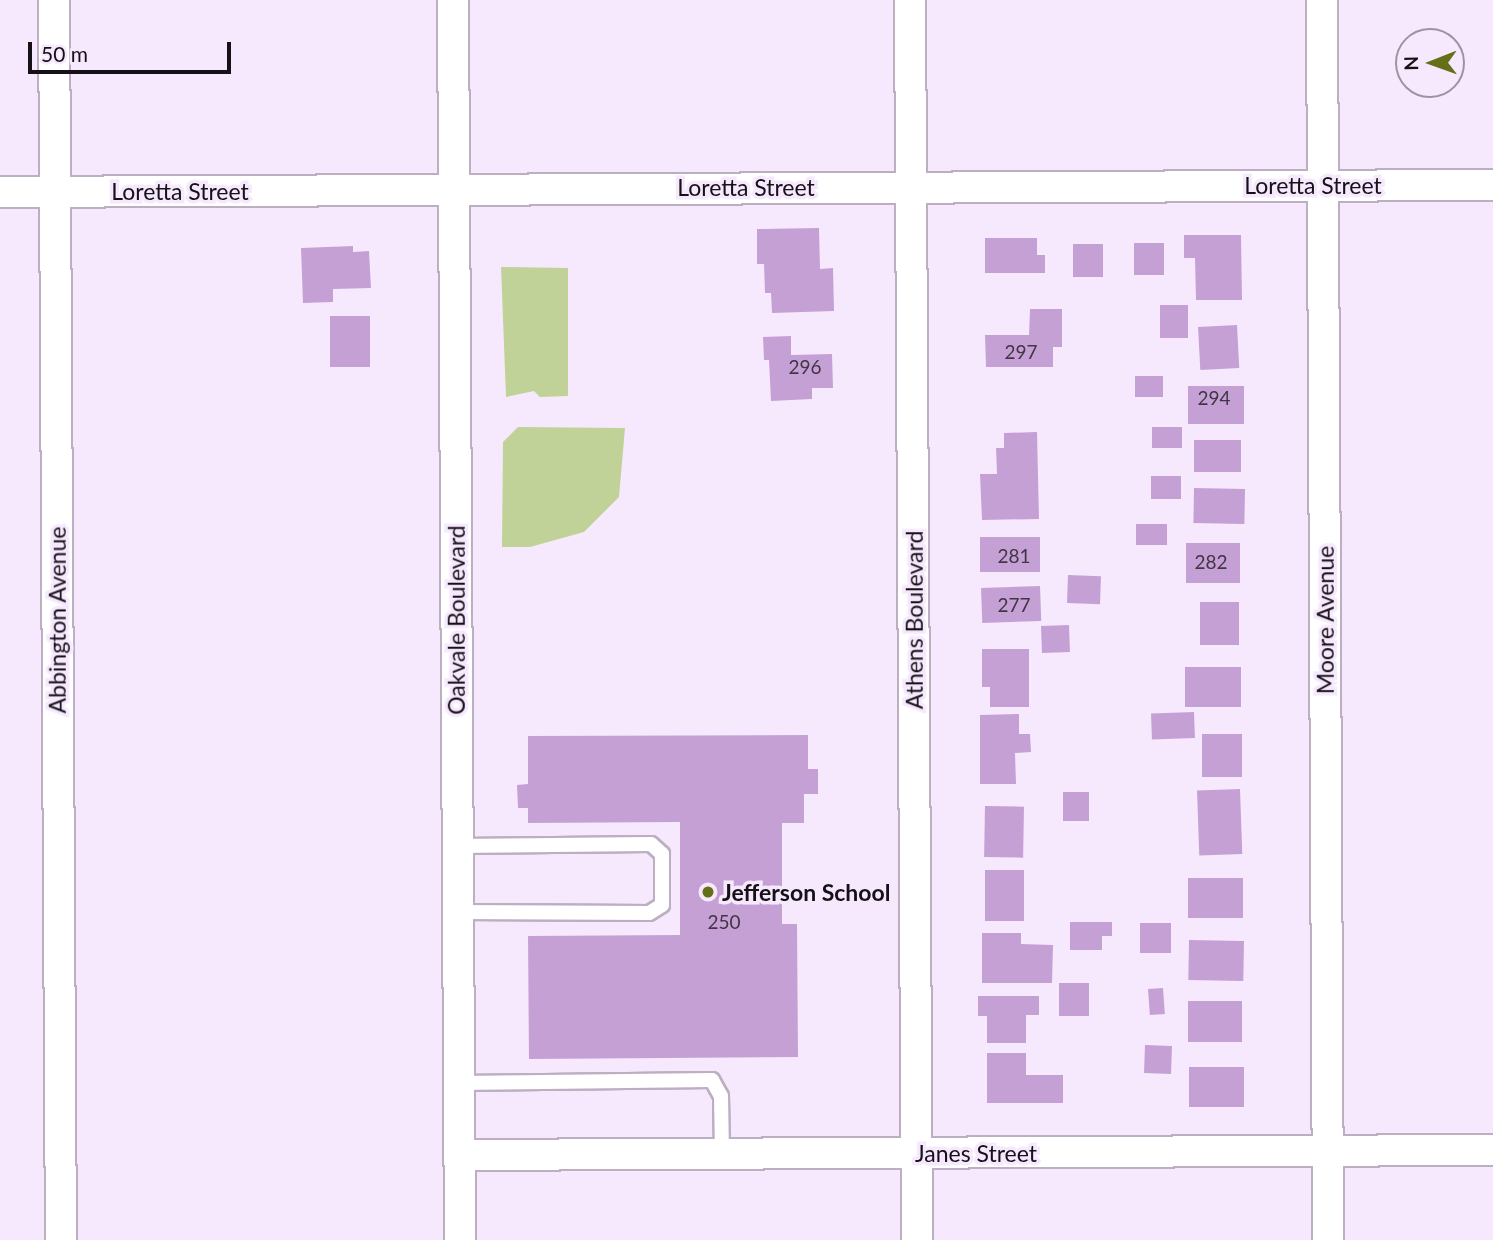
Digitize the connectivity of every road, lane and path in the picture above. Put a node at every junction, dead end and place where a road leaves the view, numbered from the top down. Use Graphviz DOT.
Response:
graph roads {
  1 [pos="54,0"];
  2 [pos="453,0"];
  3 [pos="910,0"];
  4 [pos="1322,0"];
  5 [pos="1323,185"];
  6 [pos="1493,185"];
  7 [pos="911,186"];
  8 [pos="454,189"];
  9 [pos="0,192"];
  10 [pos="55,192"];
  11 [pos="457,846"];
  12 [pos="458,912"];
  13 [pos="459,1083"];
  14 [pos="1493,1150"];
  15 [pos="1328,1152"];
  16 [pos="917,1153"];
  17 [pos="722,1154"];
  18 [pos="459,1155"];
  19 [pos="61,1240"];
  20 [pos="460,1240"];
  21 [pos="917,1240"];
  22 [pos="1328,1240"];
  1 -- 10 [label="street, Abbington Avenue"];
  2 -- 8 [label="street, Oakvale Boulevard"];
  3 -- 7 [label="street, Athens Boulevard"];
  4 -- 5 [label="street, Moore Avenue"];
  5 -- 6 [label="street, Loretta Street"];
  5 -- 7 [label="street, Loretta Street"];
  5 -- 15 [label="street, Moore Avenue"];
  7 -- 8 [label="street, Loretta Street"];
  7 -- 16 [label="street, Athens Boulevard"];
  8 -- 10 [label="street, Loretta Street"];
  8 -- 11 [label="street, Oakvale Boulevard"];
  9 -- 10 [label="street, Loretta Street"];
  10 -- 19 [label="street, Abbington Avenue"];
  11 -- 12 [label="street, Oakvale Boulevard"];
  11 -- 12 [label="lane"];
  12 -- 13 [label="street, Oakvale Boulevard"];
  13 -- 17 [label="lane"];
  13 -- 18 [label="street, Oakvale Boulevard"];
  14 -- 15 [label="street, Janes Street"];
  15 -- 16 [label="street, Janes Street"];
  15 -- 22 [label="street, Moore Avenue"];
  16 -- 17 [label="street, Janes Street"];
  16 -- 21 [label="street, Athens Boulevard"];
  17 -- 18 [label="street, Janes Street"];
  18 -- 20 [label="street, Oakvale Boulevard"];
}
